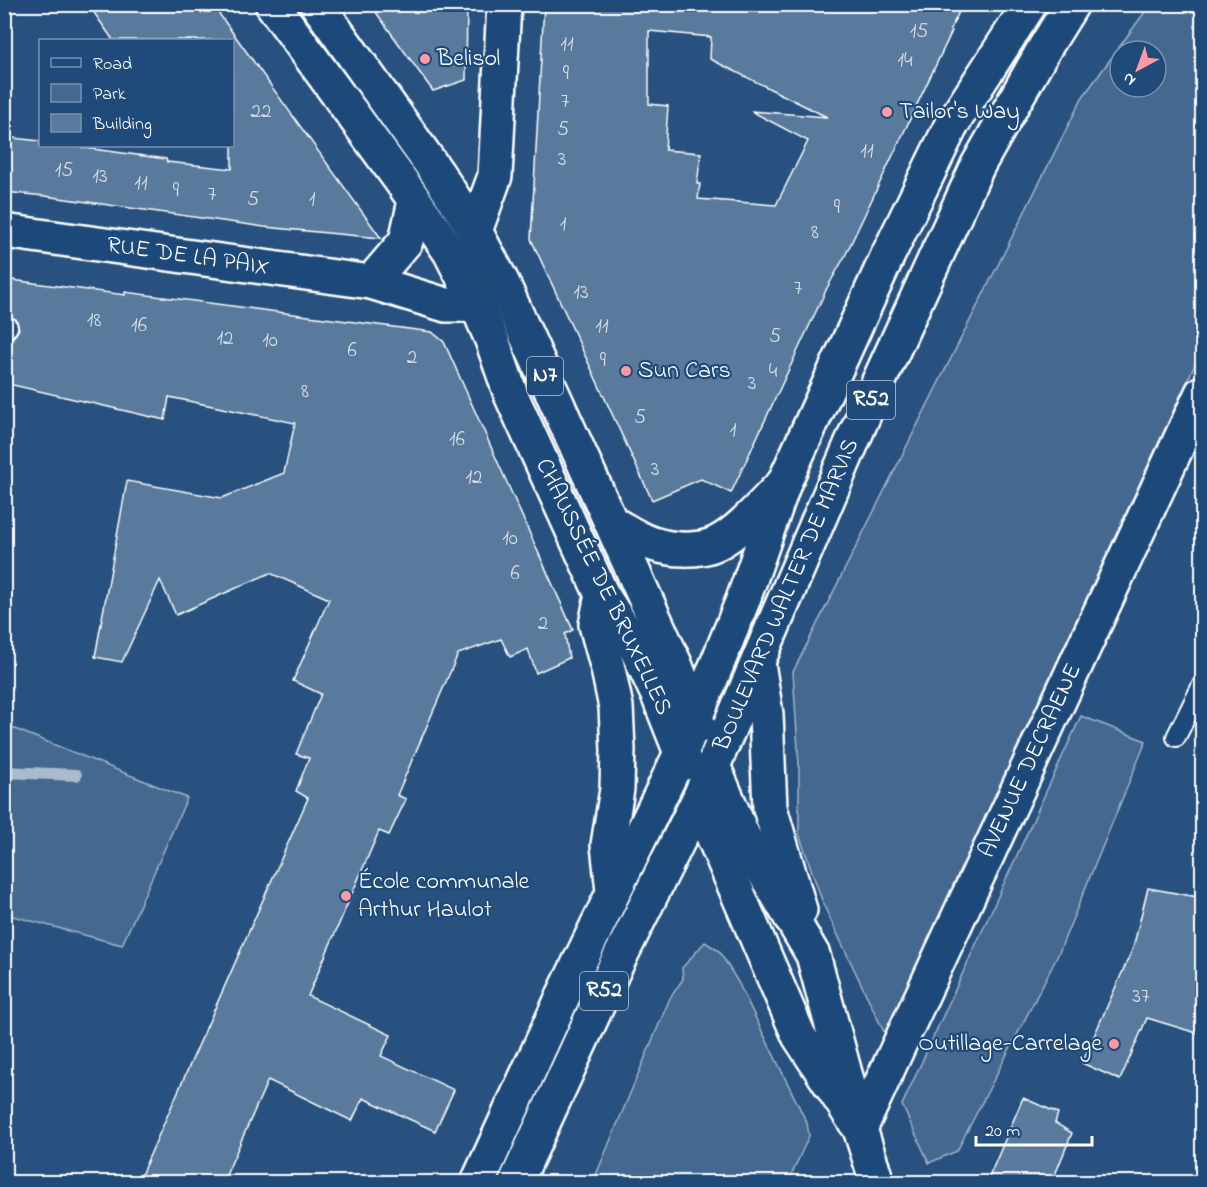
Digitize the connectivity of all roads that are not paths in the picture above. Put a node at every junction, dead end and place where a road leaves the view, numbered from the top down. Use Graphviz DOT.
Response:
graph roads {
  1 [pos="272,4"];
  2 [pos="317,4"];
  3 [pos="504,4"];
  4 [pos="1030,4"];
  5 [pos="1072,4"];
  6 [pos="415,201"];
  7 [pos="4,231"];
  8 [pos="475,231"];
  9 [pos="371,282"];
  10 [pos="477,305"];
  11 [pos="1201,399"];
  12 [pos="784,483"];
  13 [pos="612,523"];
  14 [pos="602,595"];
  15 [pos="758,663"];
  16 [pos="1203,685"];
  17 [pos="696,717"];
  18 [pos="1176,737"];
  19 [pos="681,753"];
  20 [pos="714,768"];
  21 [pos="698,801"];
  22 [pos="613,891"];
  23 [pos="813,955"];
  24 [pos="860,1130"];
  25 [pos="478,1182"];
  26 [pos="516,1182"];
  27 [pos="877,1182"];
  1 -- 6 [label="main road, CHAUSSÉE DE BRUXELLES / N7"];
  2 -- 8 [label="main road, CHAUSSÉE DE BRUXELLES / N7"];
  3 -- 8 [label="main road"];
  4 -- 12 [label="main road, BOULEVARD WALTER DE MARVIS / R52"];
  5 -- 15 [label="main road, BOULEVARD WALTER DE MARVIS / R52"];
  6 -- 9 [label="main road"];
  6 -- 10 [label="main road, CHAUSSÉE DE BRUXELLES / N7"];
  7 -- 9 [label="main road, RUE DE LA PAIX"];
  8 -- 13 [label="main road, CHAUSSÉE DE BRUXELLES / N7"];
  9 -- 10 [label="main road, RUE DE LA PAIX"];
  10 -- 14 [label="main road, CHAUSSÉE DE BRUXELLES / N7"];
  11 -- 24 [label="main road, AVENUE DECRAENE"];
  12 -- 13 [label="main road"];
  12 -- 17 [label="main road, BOULEVARD WALTER DE MARVIS / R52"];
  13 -- 17 [label="main road, CHAUSSÉE DE BRUXELLES / N7"];
  14 -- 19 [label="main road, CHAUSSÉE DE BRUXELLES / N7"];
  14 -- 22 [label="main road"];
  15 -- 20 [label="main road, BOULEVARD WALTER DE MARVIS / R52"];
  15 -- 23 [label="main road"];
  16 -- 18 [label="lane"];
  17 -- 19 [label="main road, BOULEVARD WALTER DE MARVIS / R52"];
  17 -- 20 [label="main road, CHAUSSÉE DE BRUXELLES / N7"];
  19 -- 21 [label="main road, CHAUSSÉE DE BRUXELLES / N7"];
  19 -- 22 [label="main road, R52"];
  20 -- 21 [label="main road, R52"];
  20 -- 23 [label="main road, CHAUSSÉE DE BRUXELLES"];
  21 -- 24 [label="main road, CHAUSSÉE DE BRUXELLES"];
  21 -- 26 [label="main road, R52"];
  22 -- 25 [label="main road, R52"];
  23 -- 24 [label="main road, CHAUSSÉE DE BRUXELLES"];
  24 -- 27 [label="main road, CHAUSSÉE DE BRUXELLES"];
}
